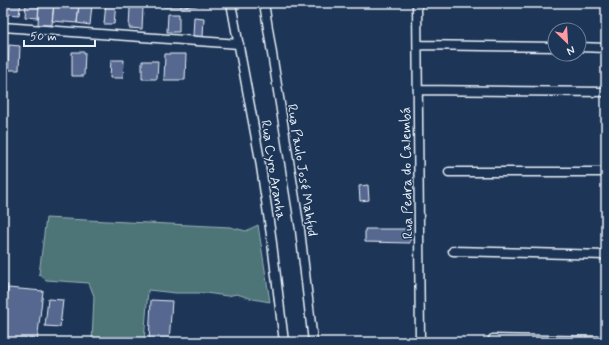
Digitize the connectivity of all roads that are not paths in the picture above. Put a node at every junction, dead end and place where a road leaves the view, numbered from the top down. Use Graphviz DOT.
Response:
graph roads {
  1 [pos="231,3"];
  2 [pos="264,3"];
  3 [pos="417,3"];
  4 [pos="3,27"];
  5 [pos="239,44"];
  6 [pos="418,45"];
  7 [pos="547,47"];
  8 [pos="587,47"];
  9 [pos="606,48"];
  10 [pos="418,90"];
  11 [pos="606,92"];
  12 [pos="449,172"];
  13 [pos="606,172"];
  14 [pos="453,251"];
  15 [pos="606,255"];
  16 [pos="492,339"];
  17 [pos="606,341"];
  18 [pos="284,342"];
  19 [pos="313,342"];
  20 [pos="420,342"];
  1 -- 5 [label="street, Rua Cyro Aranha"];
  2 -- 19 [label="street, Rua Paulo José Mahfud"];
  3 -- 6 [label="street, Rua Pedra do Calembá"];
  4 -- 5 [label="street"];
  5 -- 18 [label="street, Rua Cyro Aranha"];
  6 -- 7 [label="street"];
  6 -- 10 [label="street, Rua Pedra do Calembá"];
  8 -- 9 [label="street"];
  10 -- 11 [label="street"];
  10 -- 20 [label="street, Rua Pedra do Calembá"];
  12 -- 13 [label="street"];
  14 -- 15 [label="street"];
  16 -- 17 [label="street"];
}
